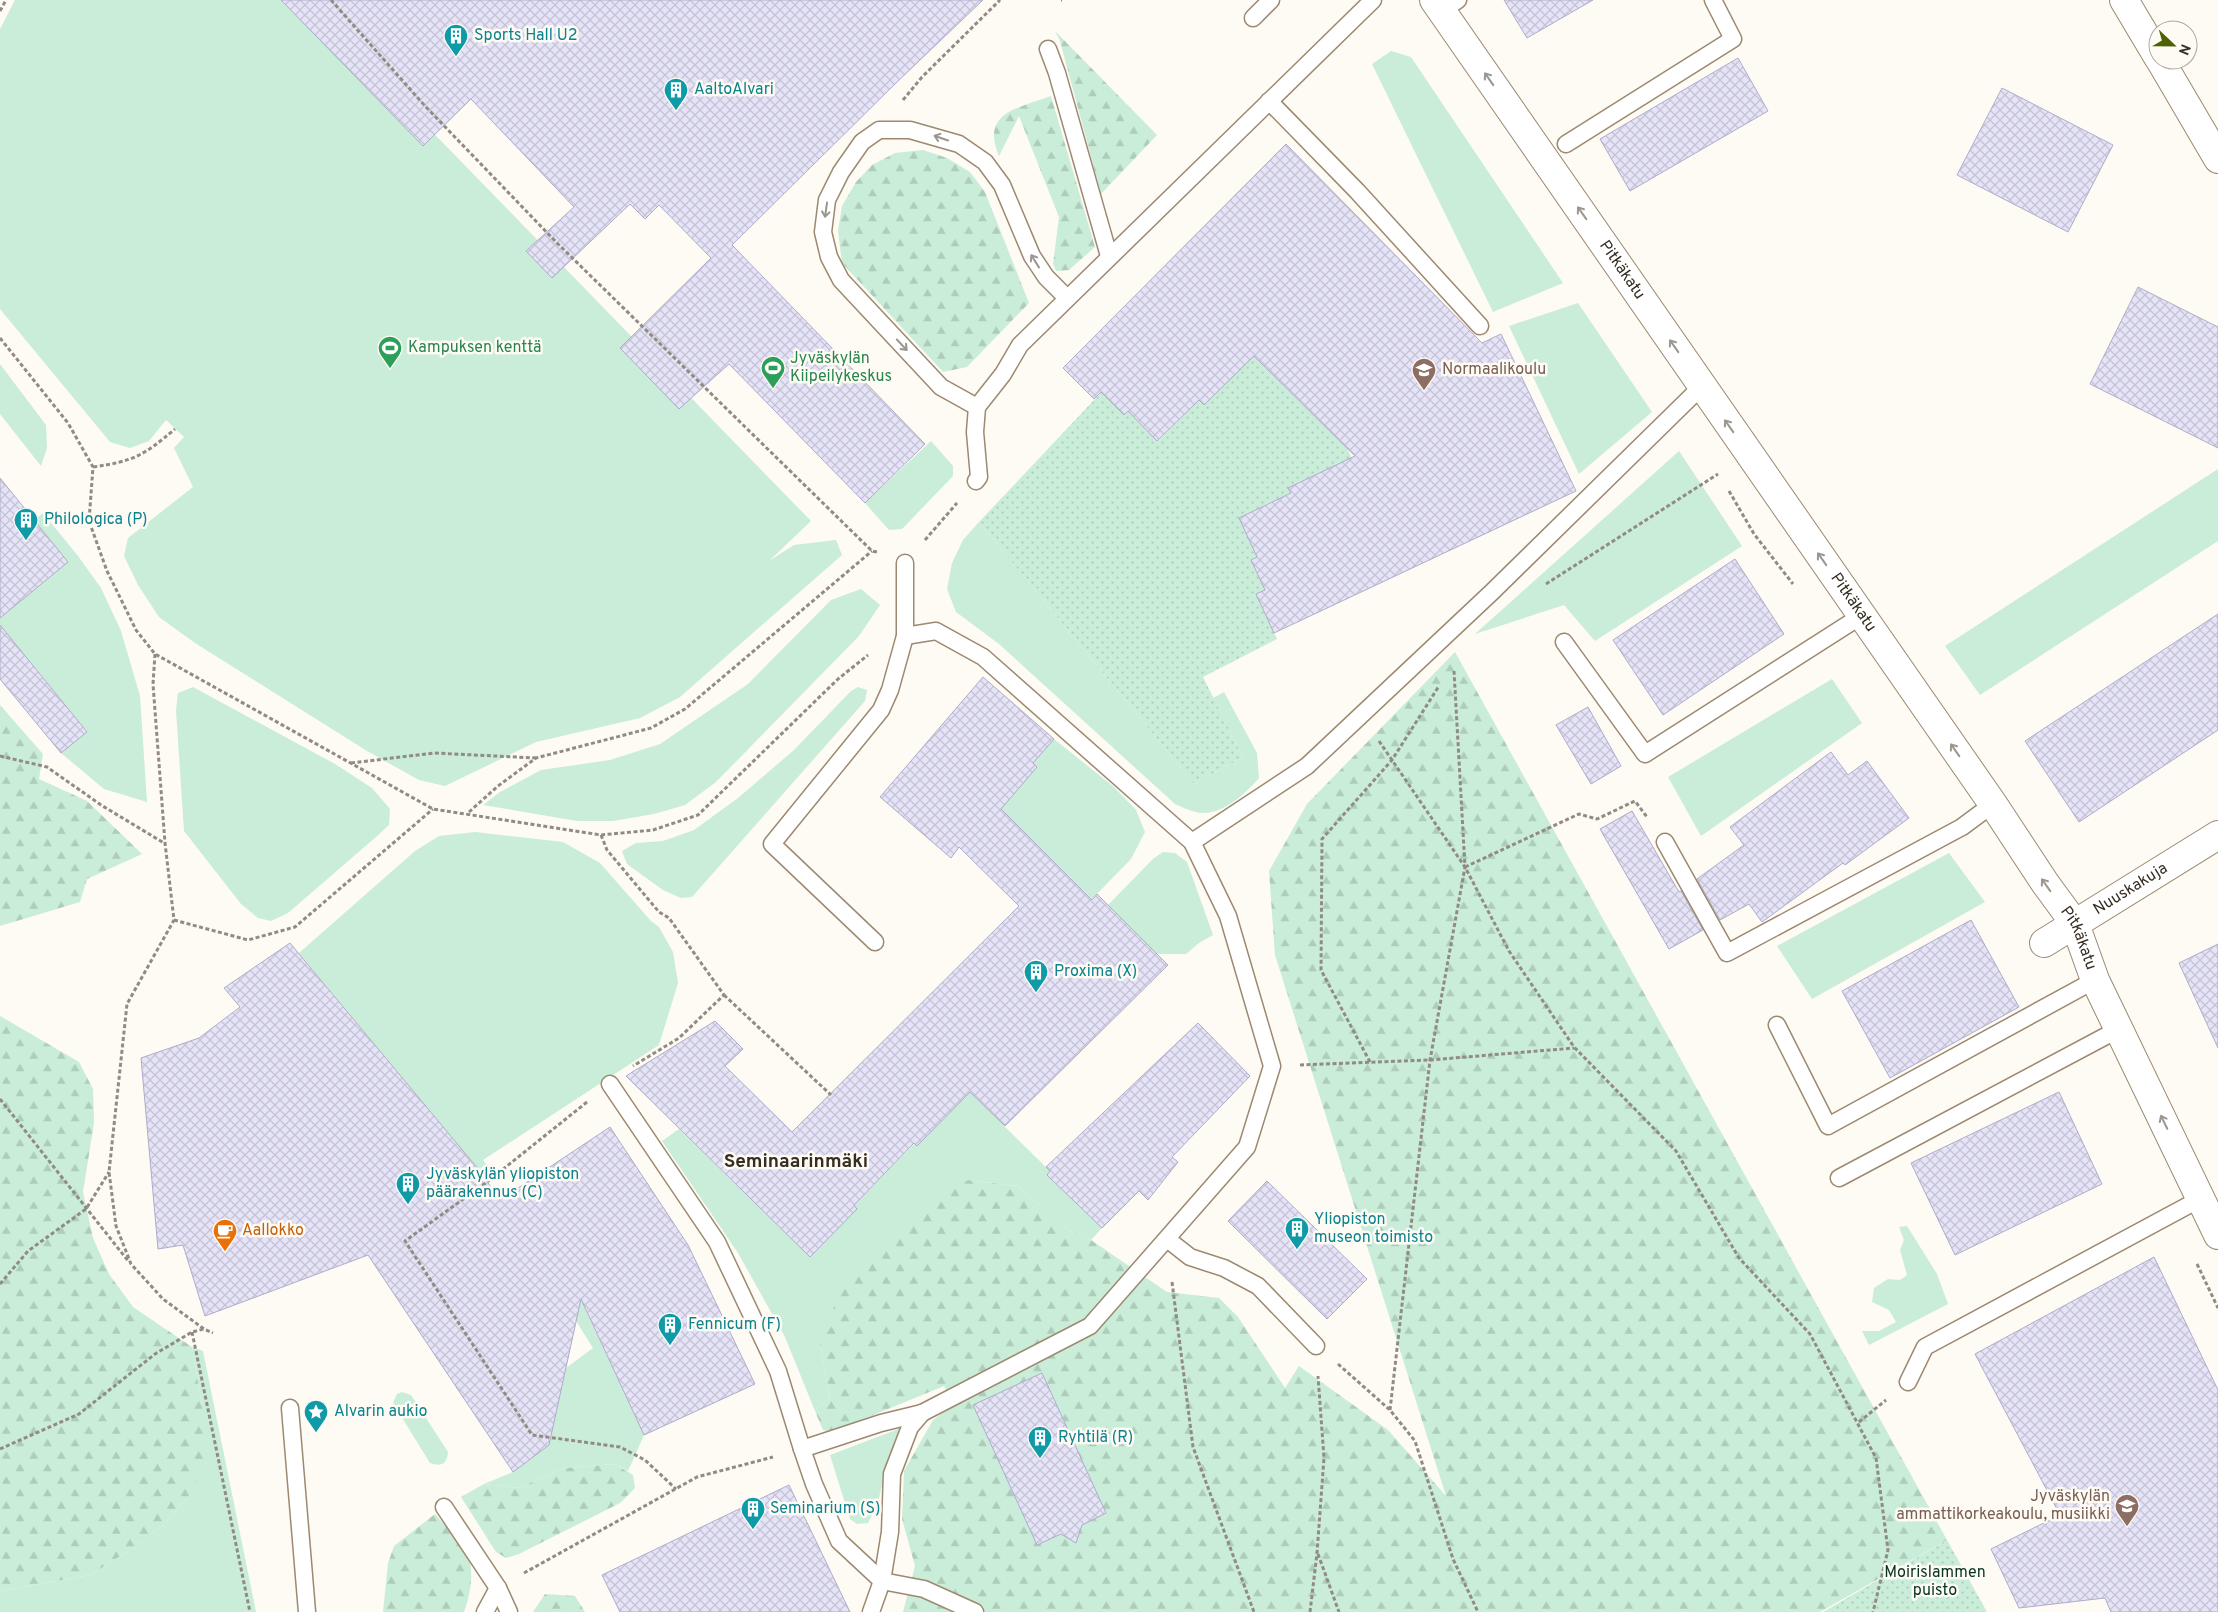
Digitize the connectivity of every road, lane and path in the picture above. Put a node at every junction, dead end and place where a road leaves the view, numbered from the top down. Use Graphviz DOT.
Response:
graph roads {
  1 [pos="6,0"];
  2 [pos="331,0"];
  3 [pos="1000,0"];
  4 [pos="1272,0"];
  5 [pos="1373,0"];
  6 [pos="1713,0"];
  7 [pos="2124,0"];
  8 [pos="1445,4"];
  9 [pos="0,11"];
  10 [pos="1253,18"];
  11 [pos="2148,40"];
  12 [pos="1048,49"];
  13 [pos="2165,70"];
  14 [pos="1269,101"];
  15 [pos="879,130"];
  16 [pos="1566,144"];
  17 [pos="2218,159"];
  18 [pos="1109,256"];
  19 [pos="1067,298"];
  20 [pos="1480,326"];
  21 [pos="0,338"];
  22 [pos="1702,386"];
  23 [pos="977,407"];
  24 [pos="175,429"];
  25 [pos="93,467"];
  26 [pos="1718,474"];
  27 [pos="976,481"];
  28 [pos="872,551"];
  29 [pos="905,563"];
  30 [pos="1544,586"];
  31 [pos="1861,616"];
  32 [pos="905,636"];
  33 [pos="1564,642"];
  34 [pos="155,654"];
  35 [pos="1449,671"];
  36 [pos="1444,679"];
  37 [pos="1360,715"];
  38 [pos="0,756"];
  39 [pos="536,758"];
  40 [pos="1392,760"];
  41 [pos="351,763"];
  42 [pos="1993,804"];
  43 [pos="433,809"];
  44 [pos="468,813"];
  45 [pos="601,835"];
  46 [pos="2218,836"];
  47 [pos="1192,842"];
  48 [pos="1665,842"];
  49 [pos="165,843"];
  50 [pos="1464,867"];
  51 [pos="174,920"];
  52 [pos="2075,924"];
  53 [pos="875,942"];
  54 [pos="2044,943"];
  55 [pos="2095,980"];
  56 [pos="724,996"];
  57 [pos="1776,1025"];
  58 [pos="2119,1029"];
  59 [pos="1574,1048"];
  60 [pos="1430,1060"];
  61 [pos="1370,1062"];
  62 [pos="1272,1066"];
  63 [pos="610,1084"];
  64 [pos="831,1095"];
  65 [pos="0,1099"];
  66 [pos="109,1172"];
  67 [pos="1839,1178"];
  68 [pos="2200,1198"];
  69 [pos="86,1209"];
  70 [pos="2218,1235"];
  71 [pos="1167,1239"];
  72 [pos="131,1264"];
  73 [pos="0,1284"];
  74 [pos="204,1329"];
  75 [pos="192,1332"];
  76 [pos="213,1333"];
  77 [pos="1316,1346"];
  78 [pos="1908,1382"];
  79 [pos="290,1408"];
  80 [pos="1390,1410"];
  81 [pos="922,1413"];
  82 [pos="0,1449"];
  83 [pos="802,1450"];
  84 [pos="676,1489"];
  85 [pos="444,1506"];
  86 [pos="1317,1554"];
  87 [pos="882,1581"];
  88 [pos="498,1588"];
  89 [pos="250,1612"];
  90 [pos="307,1612"];
  91 [pos="485,1612"];
  92 [pos="509,1612"];
  93 [pos="871,1612"];
  94 [pos="975,1612"];
  95 [pos="1254,1612"];
  96 [pos="1310,1612"];
  97 [pos="1339,1612"];
  98 [pos="1478,1612"];
  99 [pos="1873,1612"];
  1 -- 9 [label="path"];
  2 -- 28 [label="path"];
  3 -- 15 [label="path"];
  4 -- 10 [label="lane"];
  5 -- 14 [label="lane"];
  6 -- 16 [label="lane"];
  7 -- 11 [label="street"];
  22 -- 8 [label="street, Pitkäkatu, one-way"];
  12 -- 18 [label="lane"];
  13 -- 17 [label="street"];
  14 -- 18 [label="lane"];
  14 -- 20 [label="lane"];
  19 -- 15 [label="lane, one-way"];
  15 -- 23 [label="lane, one-way"];
  18 -- 19 [label="lane"];
  19 -- 23 [label="lane"];
  21 -- 25 [label="path"];
  31 -- 22 [label="street, Pitkäkatu, one-way"];
  22 -- 37 [label="lane"];
  23 -- 27 [label="lane"];
  24 -- 25 [label="path"];
  25 -- 34 [label="path"];
  26 -- 30 [label="path"];
  28 -- 29 [label="path"];
  28 -- 39 [label="path"];
  29 -- 32 [label="lane"];
  31 -- 33 [label="lane"];
  42 -- 31 [label="street, Pitkäkatu, one-way"];
  32 -- 45 [label="path"];
  32 -- 47 [label="lane"];
  32 -- 53 [label="lane"];
  34 -- 41 [label="path"];
  34 -- 49 [label="path"];
  35 -- 50 [label="path"];
  36 -- 40 [label="path"];
  37 -- 40 [label="path"];
  37 -- 47 [label="lane"];
  38 -- 49 [label="path"];
  39 -- 41 [label="path"];
  39 -- 44 [label="path"];
  40 -- 50 [label="path"];
  40 -- 61 [label="path"];
  41 -- 43 [label="path"];
  42 -- 48 [label="lane"];
  52 -- 42 [label="street, Pitkäkatu, one-way"];
  43 -- 44 [label="path"];
  43 -- 51 [label="path"];
  44 -- 45 [label="path"];
  45 -- 56 [label="path"];
  46 -- 52 [label="street, Nuuskakuja"];
  47 -- 62 [label="lane"];
  48 -- 50 [label="path"];
  49 -- 51 [label="path"];
  50 -- 59 [label="path"];
  50 -- 60 [label="path"];
  51 -- 66 [label="path"];
  52 -- 54 [label="street, Nuuskakuja"];
  52 -- 55 [label="street, Pitkäkatu"];
  55 -- 57 [label="lane"];
  55 -- 58 [label="street, Pitkäkatu"];
  56 -- 63 [label="path"];
  56 -- 64 [label="path"];
  58 -- 67 [label="lane"];
  68 -- 58 [label="street, Pitkäkatu, one-way"];
  59 -- 60 [label="path"];
  59 -- 99 [label="path"];
  60 -- 61 [label="path"];
  60 -- 80 [label="path"];
  61 -- 62 [label="path"];
  62 -- 71 [label="lane"];
  63 -- 83 [label="lane"];
  63 -- 84 [label="path"];
  65 -- 69 [label="path"];
  66 -- 69 [label="path"];
  66 -- 72 [label="path"];
  68 -- 70 [label="street, Pitkäkatu"];
  68 -- 78 [label="lane"];
  69 -- 72 [label="path"];
  69 -- 73 [label="path"];
  71 -- 77 [label="lane"];
  71 -- 81 [label="lane"];
  71 -- 95 [label="path"];
  72 -- 74 [label="path"];
  74 -- 75 [label="path"];
  74 -- 76 [label="path"];
  75 -- 82 [label="path"];
  75 -- 89 [label="path"];
  77 -- 80 [label="path"];
  77 -- 86 [label="path"];
  79 -- 90 [label="lane"];
  80 -- 98 [label="path"];
  81 -- 83 [label="lane"];
  81 -- 87 [label="lane"];
  83 -- 84 [label="path"];
  83 -- 87 [label="lane"];
  84 -- 88 [label="path"];
  85 -- 88 [label="lane"];
  86 -- 96 [label="path"];
  86 -- 97 [label="path"];
  87 -- 93 [label="lane"];
  87 -- 94 [label="lane"];
  88 -- 91 [label="lane"];
  88 -- 92 [label="lane"];
}
